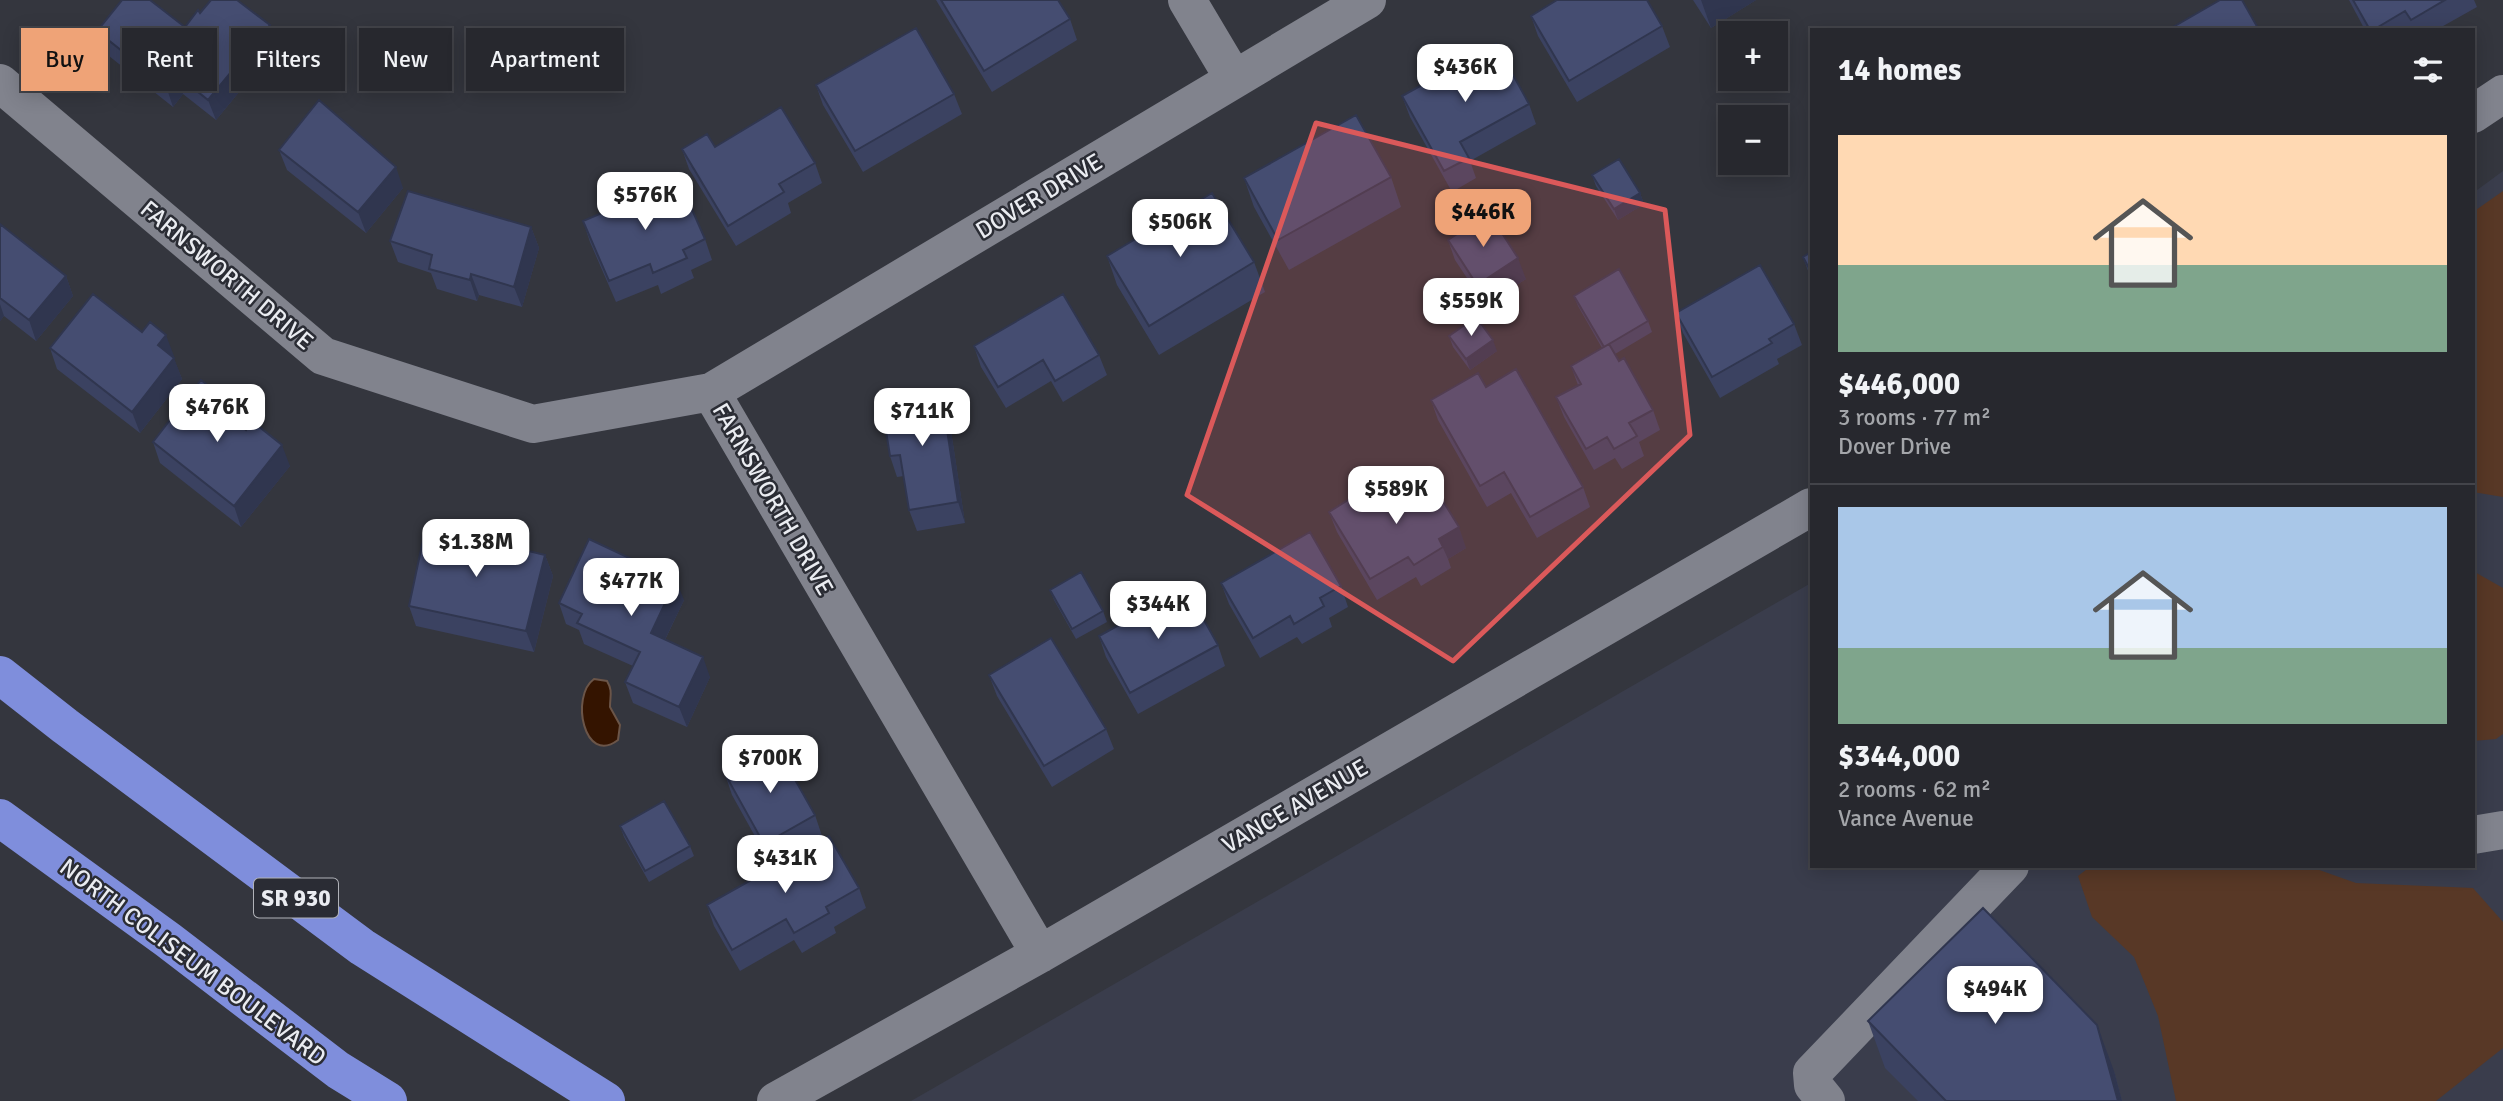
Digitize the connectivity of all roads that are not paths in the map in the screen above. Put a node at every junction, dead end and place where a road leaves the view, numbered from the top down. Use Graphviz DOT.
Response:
graph roads {
  1 [pos="1187,0"];
  2 [pos="1367,0"];
  3 [pos="1234,79"];
  4 [pos="0,83"];
  5 [pos="2503,94"];
  6 [pos="2475,113"];
  7 [pos="711,392"];
  8 [pos="1810,508"];
  9 [pos="0,675"];
  10 [pos="0,818"];
  11 [pos="2503,830"];
  12 [pos="2475,835"];
  13 [pos="2008,868"];
  14 [pos="1040,954"];
  15 [pos="388,1101"];
  16 [pos="606,1101"];
  17 [pos="776,1101"];
  18 [pos="1826,1101"];
  1 -- 3 [label="street"];
  2 -- 3 [label="street, DOVER DRIVE"];
  3 -- 7 [label="street, DOVER DRIVE"];
  4 -- 7 [label="street, FARNSWORTH DRIVE"];
  5 -- 6 [label="street"];
  7 -- 14 [label="street, FARNSWORTH DRIVE"];
  8 -- 14 [label="street, VANCE AVENUE"];
  9 -- 16 [label="highway, SR 930"];
  10 -- 15 [label="highway, NORTH COLISEUM BOULEVARD"];
  11 -- 12 [label="street"];
  13 -- 18 [label="street"];
  14 -- 17 [label="street, VANCE AVENUE"];
}
